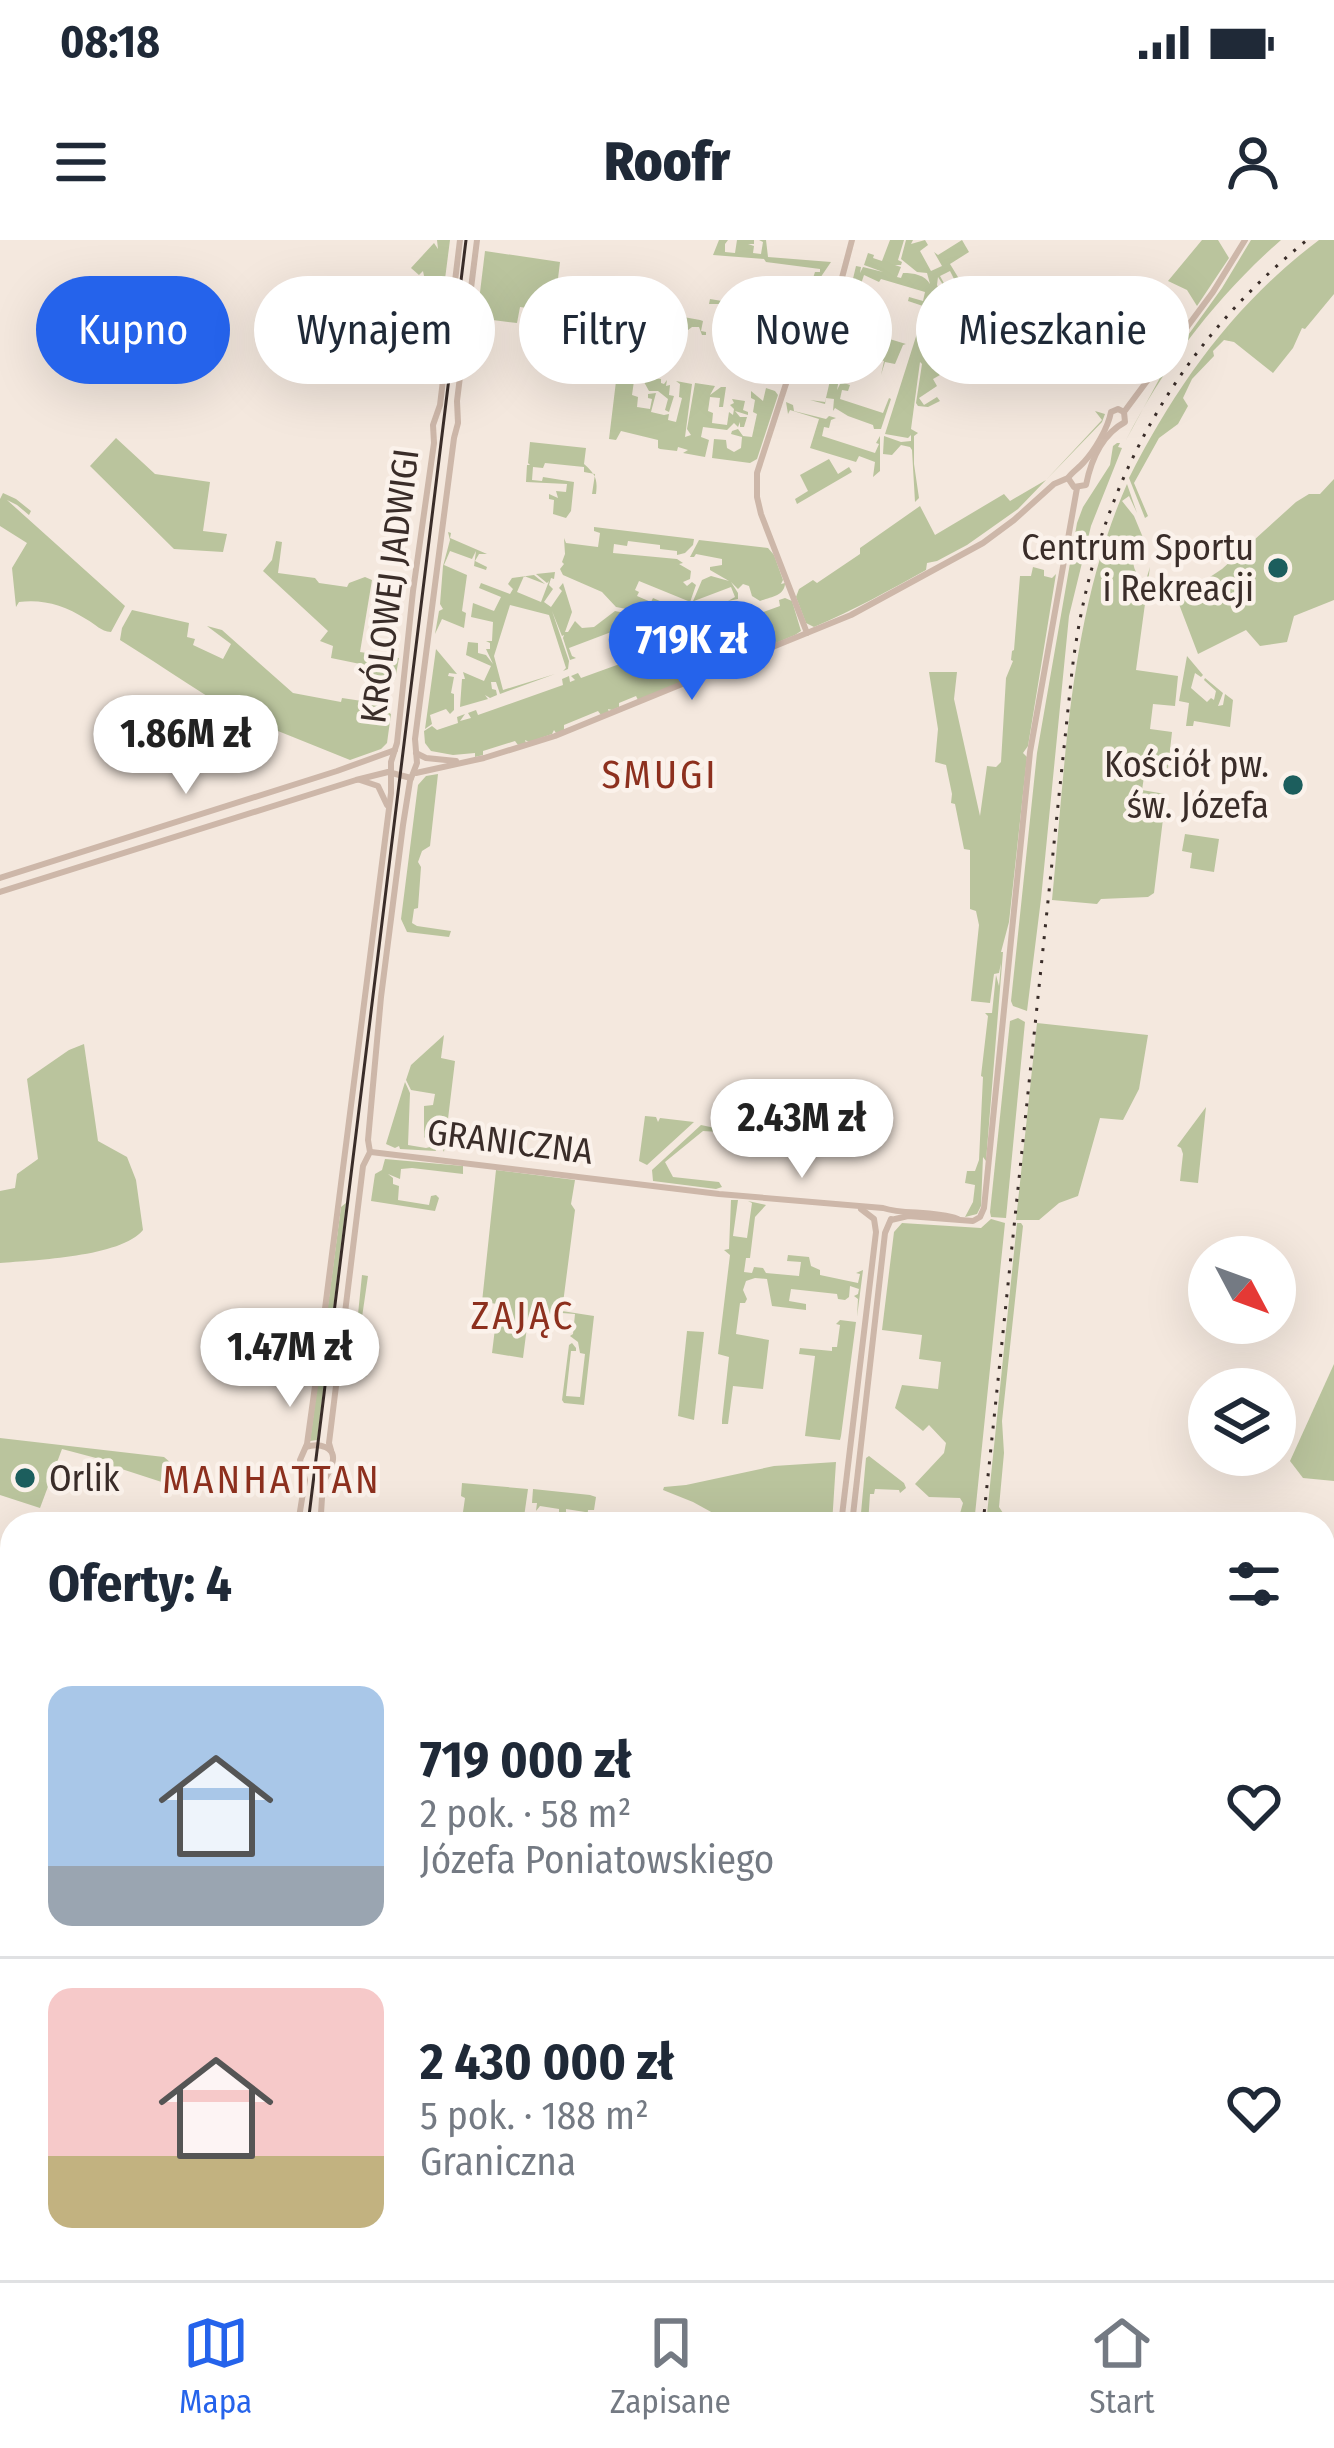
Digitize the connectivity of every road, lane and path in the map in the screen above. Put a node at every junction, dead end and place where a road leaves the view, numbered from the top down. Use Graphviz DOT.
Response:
graph roads {
  1 [pos="460,240"];
  2 [pos="477,240"];
  3 [pos="852,240"];
  4 [pos="1245,240"];
  5 [pos="1124,412"];
  6 [pos="438,413"];
  7 [pos="458,418"];
  8 [pos="434,431"];
  9 [pos="454,435"];
  10 [pos="1068,478"];
  11 [pos="1077,488"];
  12 [pos="807,633"];
  13 [pos="396,749"];
  14 [pos="416,752"];
  15 [pos="465,762"];
  16 [pos="392,773"];
  17 [pos="411,777"];
  18 [pos="356,780"];
  19 [pos="265,794"];
  20 [pos="268,806"];
  21 [pos="387,809"];
  22 [pos="104,845"];
  23 [pos="108,858"];
  24 [pos="0,878"];
  25 [pos="0,892"];
  26 [pos="346,1144"];
  27 [pos="369,1148"];
  28 [pos="344,1155"];
  29 [pos="364,1162"];
  30 [pos="858,1207"];
  31 [pos="879,1209"];
  32 [pos="890,1218"];
  33 [pos="875,1221"];
  34 [pos="306,1447"];
  35 [pos="331,1450"];
  36 [pos="302,1472"];
  37 [pos="319,1476"];
  38 [pos="300,1512"];
  39 [pos="320,1512"];
  40 [pos="842,1512"];
  41 [pos="853,1512"];
  1 -- 6 [label="street, KRÓLOWEJ JADWIGI"];
  2 -- 7 [label="street, KRÓLOWEJ JADWIGI"];
  3 -- 12 [label="street"];
  4 -- 5 [label="street"];
  5 -- 10 [label="street"];
  5 -- 11 [label="street"];
  6 -- 7 [label="street"];
  6 -- 8 [label="street"];
  7 -- 9 [label="street"];
  8 -- 9 [label="street"];
  8 -- 13 [label="street, KRÓLOWEJ JADWIGI"];
  9 -- 14 [label="street, KRÓLOWEJ JADWIGI"];
  10 -- 11 [label="street"];
  10 -- 12 [label="street"];
  11 -- 32 [label="street"];
  12 -- 15 [label="street"];
  13 -- 14 [label="street"];
  13 -- 16 [label="street"];
  13 -- 19 [label="street"];
  14 -- 15 [label="street"];
  14 -- 17 [label="street"];
  15 -- 17 [label="street"];
  16 -- 17 [label="street"];
  16 -- 18 [label="street"];
  16 -- 21 [label="street"];
  17 -- 27 [label="street"];
  18 -- 20 [label="street"];
  18 -- 21 [label="street"];
  19 -- 20 [label="street"];
  19 -- 22 [label="street"];
  20 -- 23 [label="street"];
  21 -- 26 [label="street"];
  22 -- 23 [label="street"];
  22 -- 24 [label="street"];
  23 -- 25 [label="street"];
  26 -- 27 [label="street"];
  26 -- 28 [label="street"];
  27 -- 29 [label="street"];
  27 -- 30 [label="street, GRANICZNA"];
  28 -- 29 [label="street"];
  28 -- 34 [label="street"];
  29 -- 35 [label="street"];
  30 -- 31 [label="street, GRANICZNA"];
  30 -- 33 [label="street"];
  31 -- 32 [label="street, GRANICZNA"];
  31 -- 33 [label="street"];
  32 -- 33 [label="street"];
  32 -- 41 [label="street"];
  33 -- 40 [label="street"];
  34 -- 35 [label="street"];
  34 -- 36 [label="street"];
  35 -- 37 [label="street"];
  36 -- 37 [label="street"];
  36 -- 38 [label="street"];
  37 -- 39 [label="street"];
}
